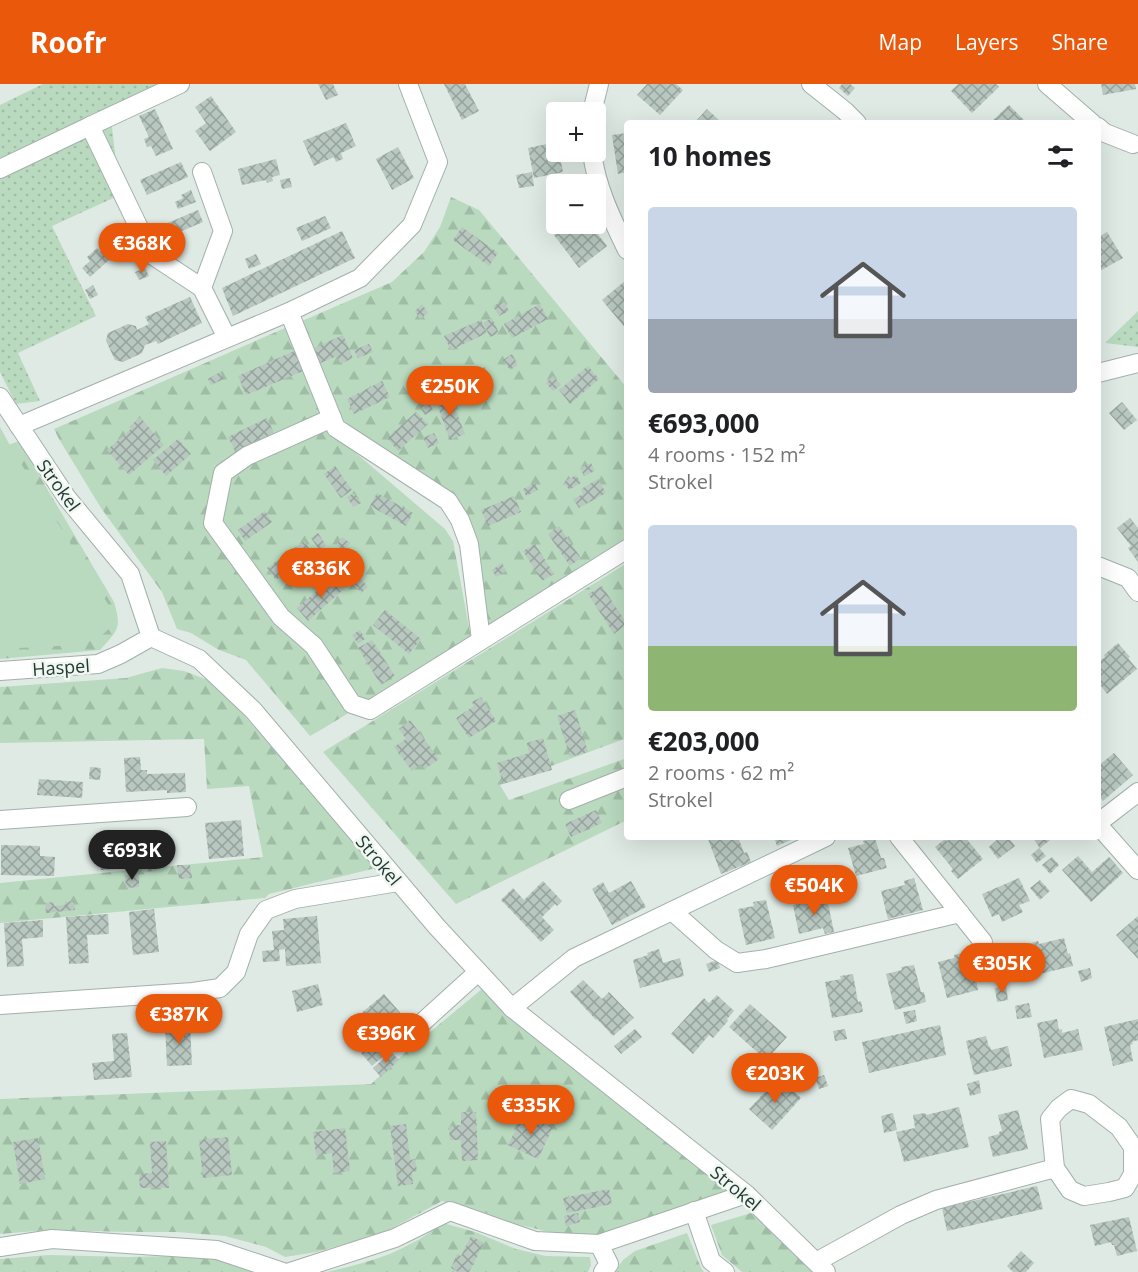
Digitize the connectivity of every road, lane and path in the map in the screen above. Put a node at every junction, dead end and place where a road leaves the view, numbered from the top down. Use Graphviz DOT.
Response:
graph roads {
  1 [pos="180,84"];
  2 [pos="408,84"];
  3 [pos="599,84"];
  4 [pos="811,84"];
  5 [pos="1047,84"];
  6 [pos="594,102"];
  7 [pos="854,120"];
  8 [pos="1089,120"];
  9 [pos="90,126"];
  10 [pos="1101,130"];
  11 [pos="1133,144"];
  12 [pos="593,162"];
  13 [pos="0,169"];
  14 [pos="202,172"];
  15 [pos="624,244"];
  16 [pos="202,288"];
  17 [pos="289,312"];
  18 [pos="227,338"];
  19 [pos="1138,363"];
  20 [pos="1101,372"];
  21 [pos="0,397"];
  22 [pos="332,418"];
  23 [pos="19,426"];
  24 [pos="624,551"];
  25 [pos="1101,567"];
  26 [pos="1138,592"];
  27 [pos="151,637"];
  28 [pos="482,640"];
  29 [pos="0,671"];
  30 [pos="624,778"];
  31 [pos="1138,792"];
  32 [pos="569,800"];
  33 [pos="187,807"];
  34 [pos="0,820"];
  35 [pos="1101,822"];
  36 [pos="1101,827"];
  37 [pos="820,840"];
  38 [pos="901,840"];
  39 [pos="1138,870"];
  40 [pos="398,882"];
  41 [pos="672,911"];
  42 [pos="960,913"];
  43 [pos="984,942"];
  44 [pos="478,972"];
  45 [pos="0,1005"];
  46 [pos="512,1008"];
  47 [pos="404,1039"];
  48 [pos="1055,1168"];
  49 [pos="1132,1189"];
  50 [pos="746,1194"];
  51 [pos="694,1211"];
  52 [pos="599,1244"];
  53 [pos="0,1247"];
  54 [pos="821,1267"];
  55 [pos="283,1272"];
  56 [pos="290,1272"];
  57 [pos="603,1272"];
  58 [pos="725,1272"];
  1 -- 9 [label="street"];
  2 -- 17 [label="street"];
  3 -- 6 [label="street"];
  4 -- 7 [label="street"];
  5 -- 8 [label="street"];
  9 -- 13 [label="street"];
  9 -- 16 [label="street"];
  10 -- 11 [label="street"];
  12 -- 15 [label="street"];
  14 -- 16 [label="street"];
  16 -- 18 [label="street"];
  17 -- 18 [label="street"];
  17 -- 22 [label="street"];
  18 -- 23 [label="street"];
  19 -- 20 [label="street"];
  21 -- 23 [label="street, Strokel"];
  22 -- 28 [label="street"];
  22 -- 28 [label="street"];
  23 -- 27 [label="street, Strokel"];
  24 -- 28 [label="street"];
  25 -- 26 [label="street"];
  27 -- 29 [label="street, Haspel"];
  27 -- 40 [label="street, Strokel"];
  30 -- 32 [label="street"];
  31 -- 35 [label="street"];
  33 -- 34 [label="street"];
  36 -- 39 [label="street"];
  37 -- 41 [label="street"];
  38 -- 42 [label="street"];
  40 -- 44 [label="street, Strokel"];
  40 -- 45 [label="street"];
  41 -- 42 [label="street"];
  41 -- 46 [label="street"];
  42 -- 43 [label="street"];
  44 -- 46 [label="street, Strokel"];
  44 -- 47 [label="street"];
  46 -- 50 [label="street, Strokel"];
  48 -- 49 [label="street"];
  48 -- 49 [label="street"];
  48 -- 54 [label="street"];
  50 -- 51 [label="street"];
  50 -- 54 [label="street, Strokel"];
  51 -- 52 [label="street"];
  51 -- 58 [label="street"];
  52 -- 56 [label="street"];
  52 -- 57 [label="street"];
  53 -- 55 [label="street"];
}
